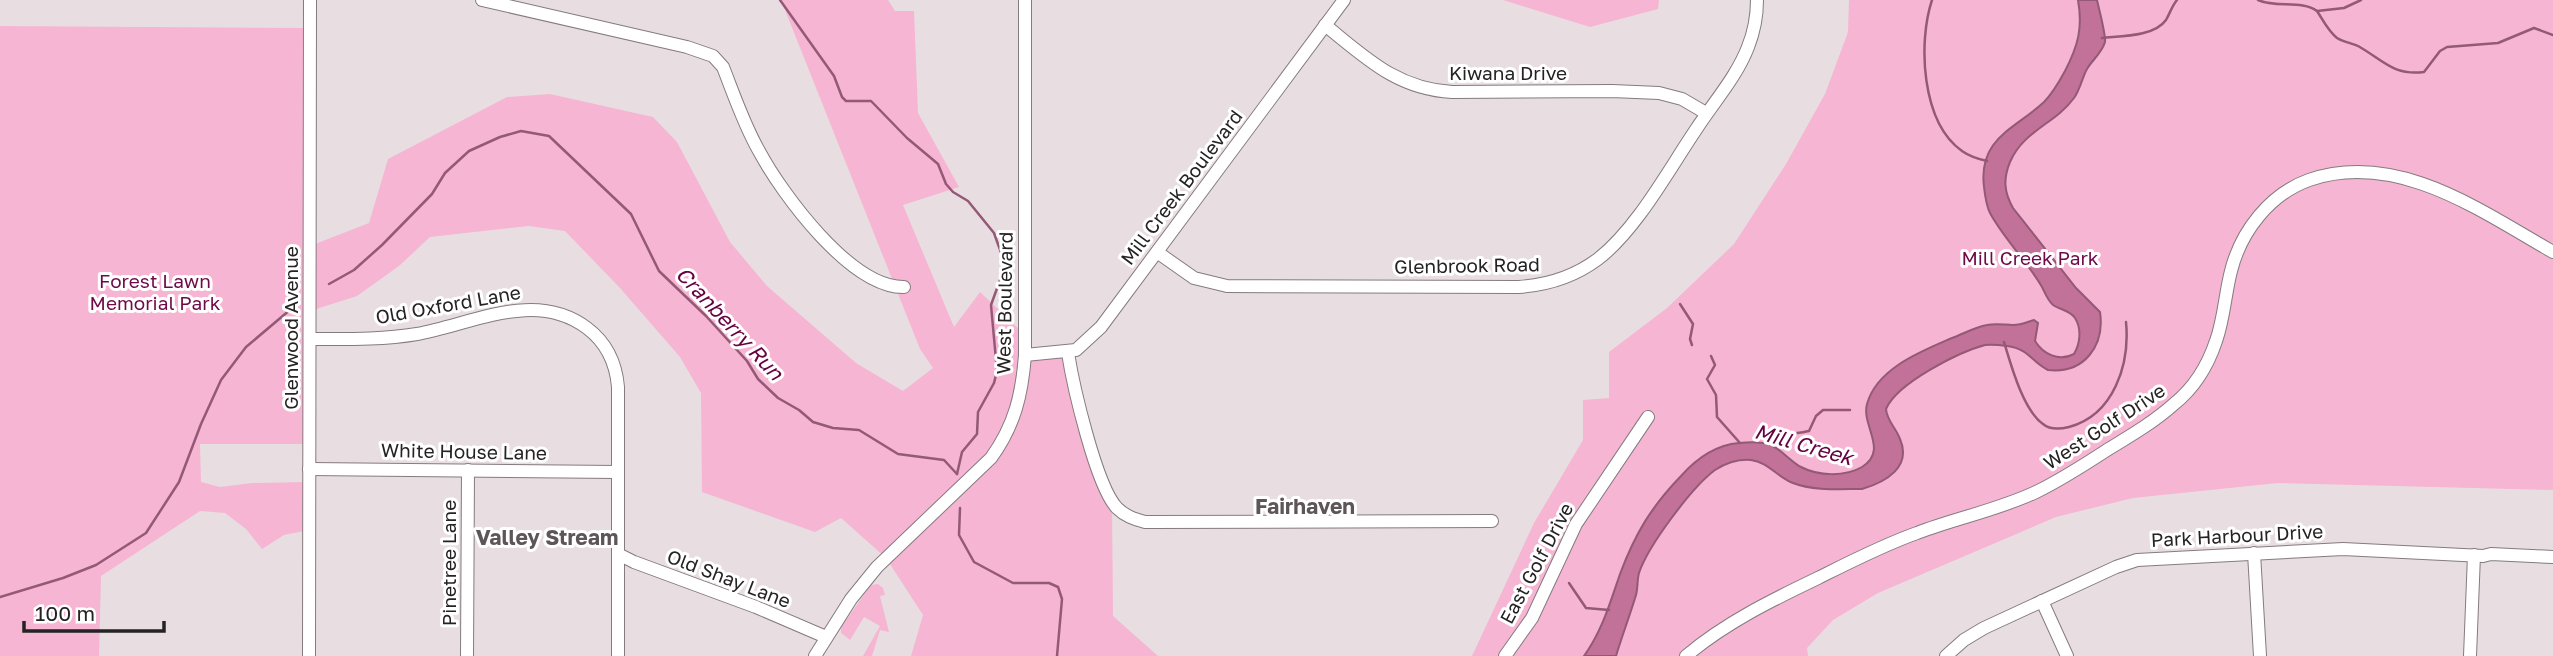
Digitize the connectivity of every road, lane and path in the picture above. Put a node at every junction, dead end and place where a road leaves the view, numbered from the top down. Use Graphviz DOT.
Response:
graph roads {
  1 [pos="310,0"];
  2 [pos="1025,0"];
  3 [pos="1344,0"];
  4 [pos="1757,0"];
  5 [pos="490,1"];
  6 [pos="1325,25"];
  7 [pos="1706,113"];
  8 [pos="1157,252"];
  9 [pos="2553,252"];
  10 [pos="904,287"];
  11 [pos="310,339"];
  12 [pos="1068,352"];
  13 [pos="1025,355"];
  14 [pos="1648,417"];
  15 [pos="309,469"];
  16 [pos="468,470"];
  17 [pos="618,472"];
  18 [pos="1492,521"];
  19 [pos="2254,553"];
  20 [pos="618,554"];
  21 [pos="2473,555"];
  22 [pos="2553,557"];
  23 [pos="2042,601"];
  24 [pos="826,637"];
  25 [pos="309,656"];
  26 [pos="467,656"];
  27 [pos="618,656"];
  28 [pos="815,656"];
  29 [pos="1506,656"];
  30 [pos="1686,656"];
  31 [pos="1947,656"];
  32 [pos="2067,656"];
  33 [pos="2260,656"];
  34 [pos="2470,656"];
  1 -- 11 [label="street, Glenwood Avenue"];
  2 -- 13 [label="street, West Boulevard"];
  3 -- 6 [label="street, Mill Creek Boulevard"];
  4 -- 7 [label="street, Glenbrook Road"];
  5 -- 10 [label="street"];
  6 -- 7 [label="street, Kiwana Drive"];
  6 -- 8 [label="street, Mill Creek Boulevard"];
  7 -- 8 [label="street, Glenbrook Road"];
  8 -- 12 [label="street, Mill Creek Boulevard"];
  9 -- 30 [label="street, West Golf Drive"];
  11 -- 15 [label="street, Glenwood Avenue"];
  11 -- 17 [label="street, Old Oxford Lane"];
  12 -- 13 [label="street"];
  12 -- 18 [label="street"];
  13 -- 24 [label="street, West Boulevard"];
  14 -- 29 [label="street, East Golf Drive"];
  15 -- 16 [label="street, White House Lane"];
  15 -- 25 [label="street, Glenwood Avenue"];
  16 -- 17 [label="street, White House Lane"];
  16 -- 26 [label="street, Pinetree Lane"];
  17 -- 20 [label="street, Old Oxford Lane"];
  19 -- 21 [label="street, Park Harbour Drive"];
  19 -- 23 [label="street, Park Harbour Drive"];
  19 -- 33 [label="street"];
  20 -- 24 [label="street, Old Shay Lane"];
  20 -- 27 [label="street, Old Oxford Lane"];
  21 -- 22 [label="street, Park Harbour Drive"];
  21 -- 34 [label="street"];
  23 -- 31 [label="street, Park Harbour Drive"];
  23 -- 32 [label="street"];
  24 -- 28 [label="street, West Boulevard"];
}
